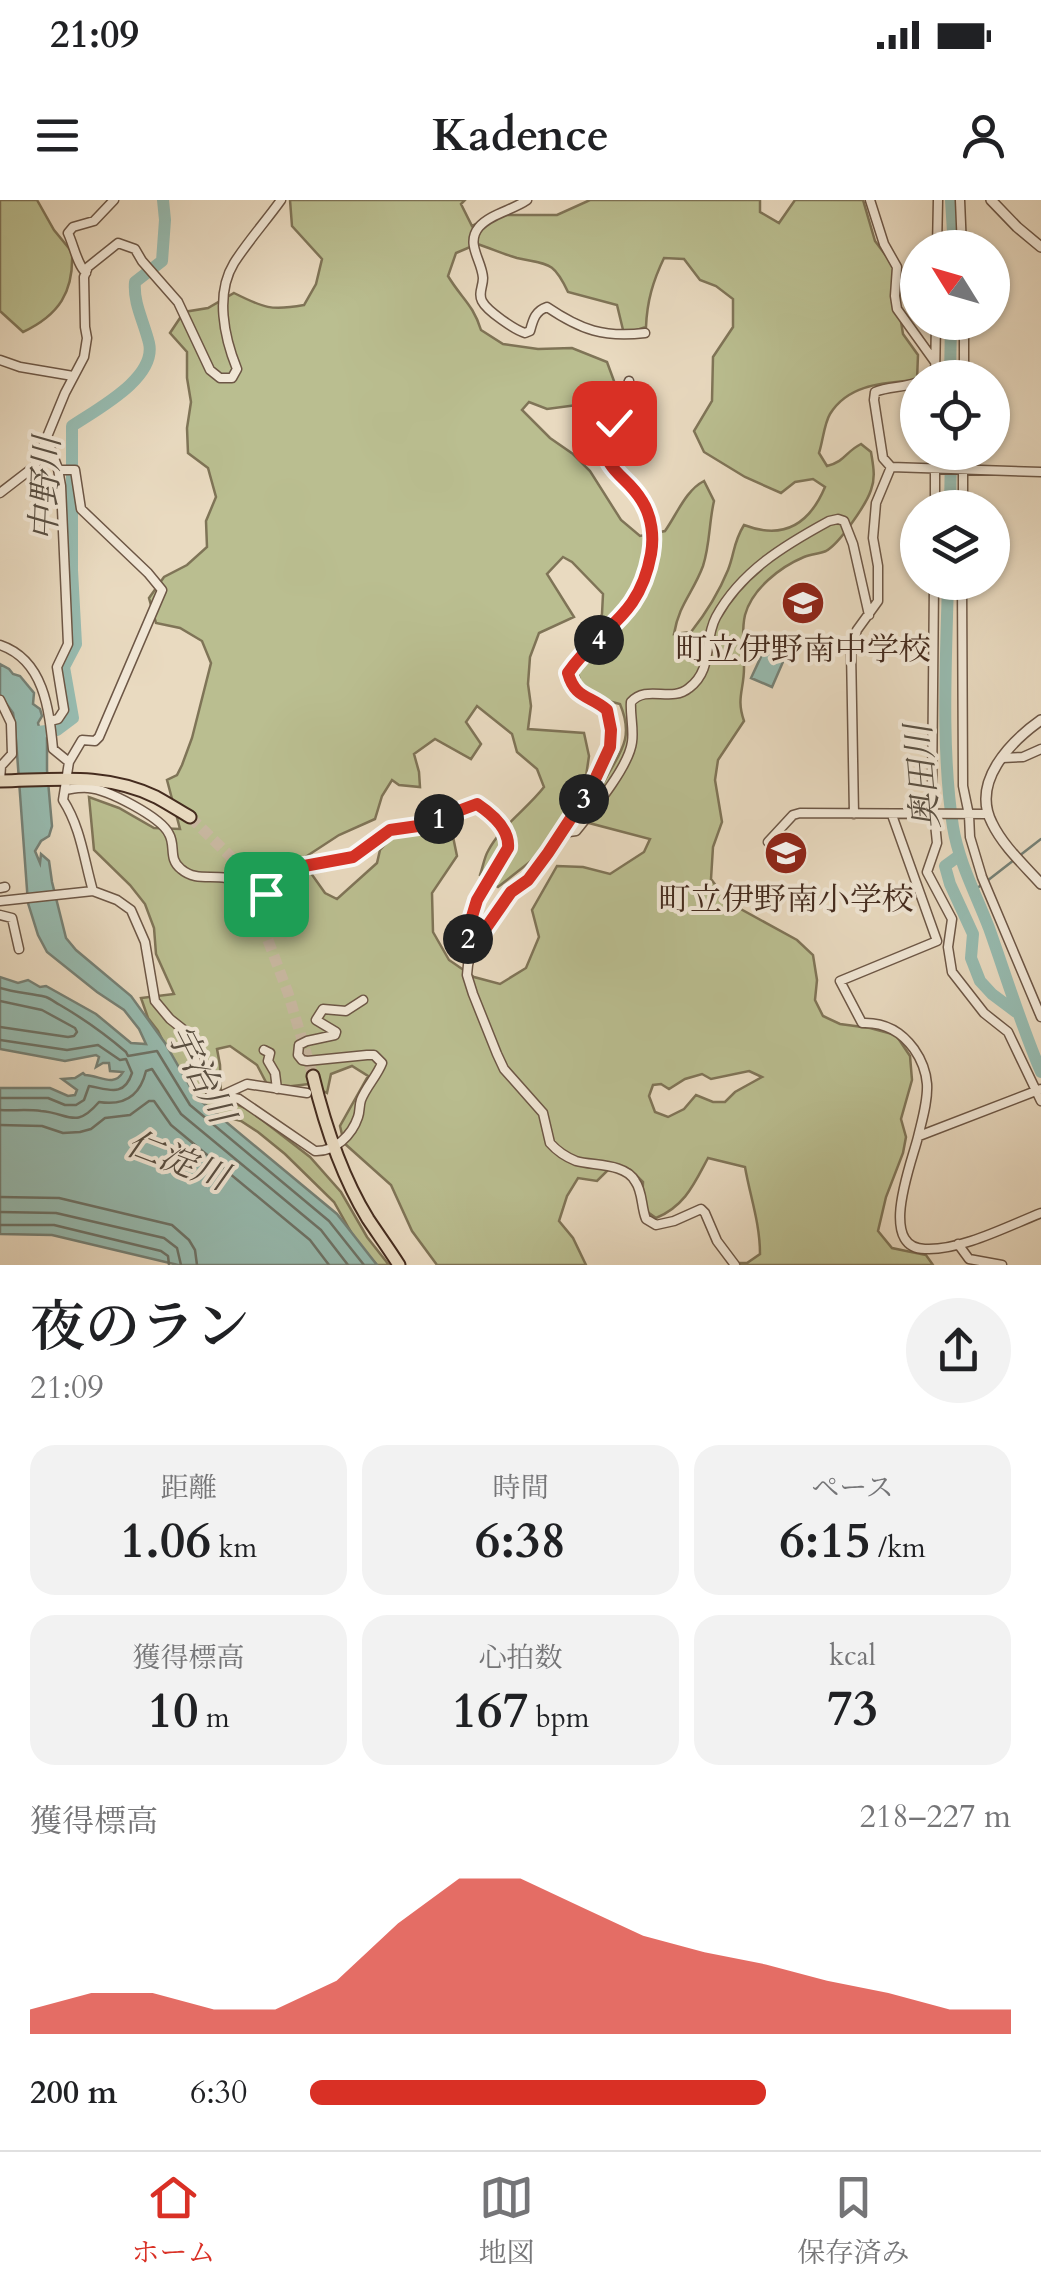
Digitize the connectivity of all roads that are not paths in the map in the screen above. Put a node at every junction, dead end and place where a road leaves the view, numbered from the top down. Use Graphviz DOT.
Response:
graph roads {
  1 [pos="114,200"];
  2 [pos="281,200"];
  3 [pos="526,200"];
  4 [pos="870,200"];
  5 [pos="938,200"];
  6 [pos="960,200"];
  7 [pos="992,200"];
  8 [pos="938,230"];
  9 [pos="961,230"];
  10 [pos="1041,247"];
  11 [pos="86,273"];
  12 [pos="646,333"];
  13 [pos="0,360"];
  14 [pos="935,360"];
  15 [pos="73,376"];
  16 [pos="629,381"];
  17 [pos="900,386"];
  18 [pos="47,439"];
  19 [pos="891,466"];
  20 [pos="900,466"];
  21 [pos="59,470"];
  22 [pos="963,470"];
  23 [pos="1041,472"];
  24 [pos="963,490"];
  25 [pos="0,492"];
  26 [pos="934,600"];
  27 [pos="962,600"];
  28 [pos="869,615"];
  29 [pos="0,645"];
  30 [pos="0,700"];
  31 [pos="1041,720"];
  32 [pos="50,721"];
  33 [pos="1041,749"];
  34 [pos="1002,758"];
  35 [pos="69,762"];
  36 [pos="4,781"];
  37 [pos="63,782"];
  38 [pos="854,814"];
  39 [pos="933,814"];
  40 [pos="988,814"];
  41 [pos="892,815"];
  42 [pos="965,815"];
  43 [pos="190,817"];
  44 [pos="562,834"];
  45 [pos="768,842"];
  46 [pos="1041,884"];
  47 [pos="93,891"];
  48 [pos="0,901"];
  49 [pos="0,915"];
  50 [pos="472,948"];
  51 [pos="19,950"];
  52 [pos="364,1000"];
  53 [pos="1041,1017"];
  54 [pos="264,1050"];
  55 [pos="314,1076"];
  56 [pos="277,1089"];
  57 [pos="1039,1089"];
  58 [pos="307,1093"];
  59 [pos="223,1096"];
  60 [pos="1041,1101"];
  61 [pos="919,1136"];
  62 [pos="334,1147"];
  63 [pos="1041,1213"];
  64 [pos="958,1244"];
  65 [pos="400,1265"];
  66 [pos="736,1265"];
  67 [pos="1002,1265"];
  1 -- 11 [label="street"];
  2 -- 11 [label="street"];
  3 -- 12 [label="street"];
  4 -- 14 [label="street"];
  5 -- 8 [label="street"];
  6 -- 9 [label="street"];
  7 -- 10 [label="street"];
  11 -- 15 [label="street"];
  13 -- 15 [label="street"];
  15 -- 18 [label="street"];
  16 -- 44 [label="street"];
  17 -- 19 [label="street"];
  18 -- 21 [label="street"];
  18 -- 25 [label="street"];
  19 -- 20 [label="street"];
  19 -- 28 [label="street"];
  21 -- 32 [label="street"];
  21 -- 35 [label="street"];
  22 -- 23 [label="street"];
  22 -- 24 [label="street"];
  26 -- 39 [label="street"];
  27 -- 42 [label="street"];
  28 -- 38 [label="street"];
  28 -- 44 [label="street"];
  29 -- 32 [label="street"];
  30 -- 36 [label="street"];
  31 -- 34 [label="street"];
  32 -- 35 [label="street"];
  33 -- 34 [label="street"];
  34 -- 40 [label="street"];
  35 -- 37 [label="street"];
  36 -- 37 [label="main road"];
  37 -- 43 [label="main road"];
  37 -- 47 [label="street"];
  37 -- 50 [label="street"];
  38 -- 41 [label="street"];
  38 -- 45 [label="street"];
  39 -- 41 [label="street"];
  39 -- 42 [label="street"];
  39 -- 57 [label="street"];
  40 -- 42 [label="street"];
  40 -- 46 [label="street"];
  41 -- 61 [label="street"];
  42 -- 53 [label="street"];
  44 -- 50 [label="street"];
  47 -- 48 [label="street"];
  47 -- 59 [label="street"];
  49 -- 51 [label="street"];
  50 -- 66 [label="street"];
  52 -- 62 [label="street"];
  54 -- 56 [label="street"];
  55 -- 62 [label="main road"];
  56 -- 58 [label="street"];
  56 -- 59 [label="street"];
  57 -- 60 [label="street"];
  57 -- 61 [label="street"];
  59 -- 62 [label="street"];
  61 -- 64 [label="street"];
  62 -- 65 [label="main road"];
  63 -- 64 [label="street"];
  64 -- 67 [label="street"];
}
